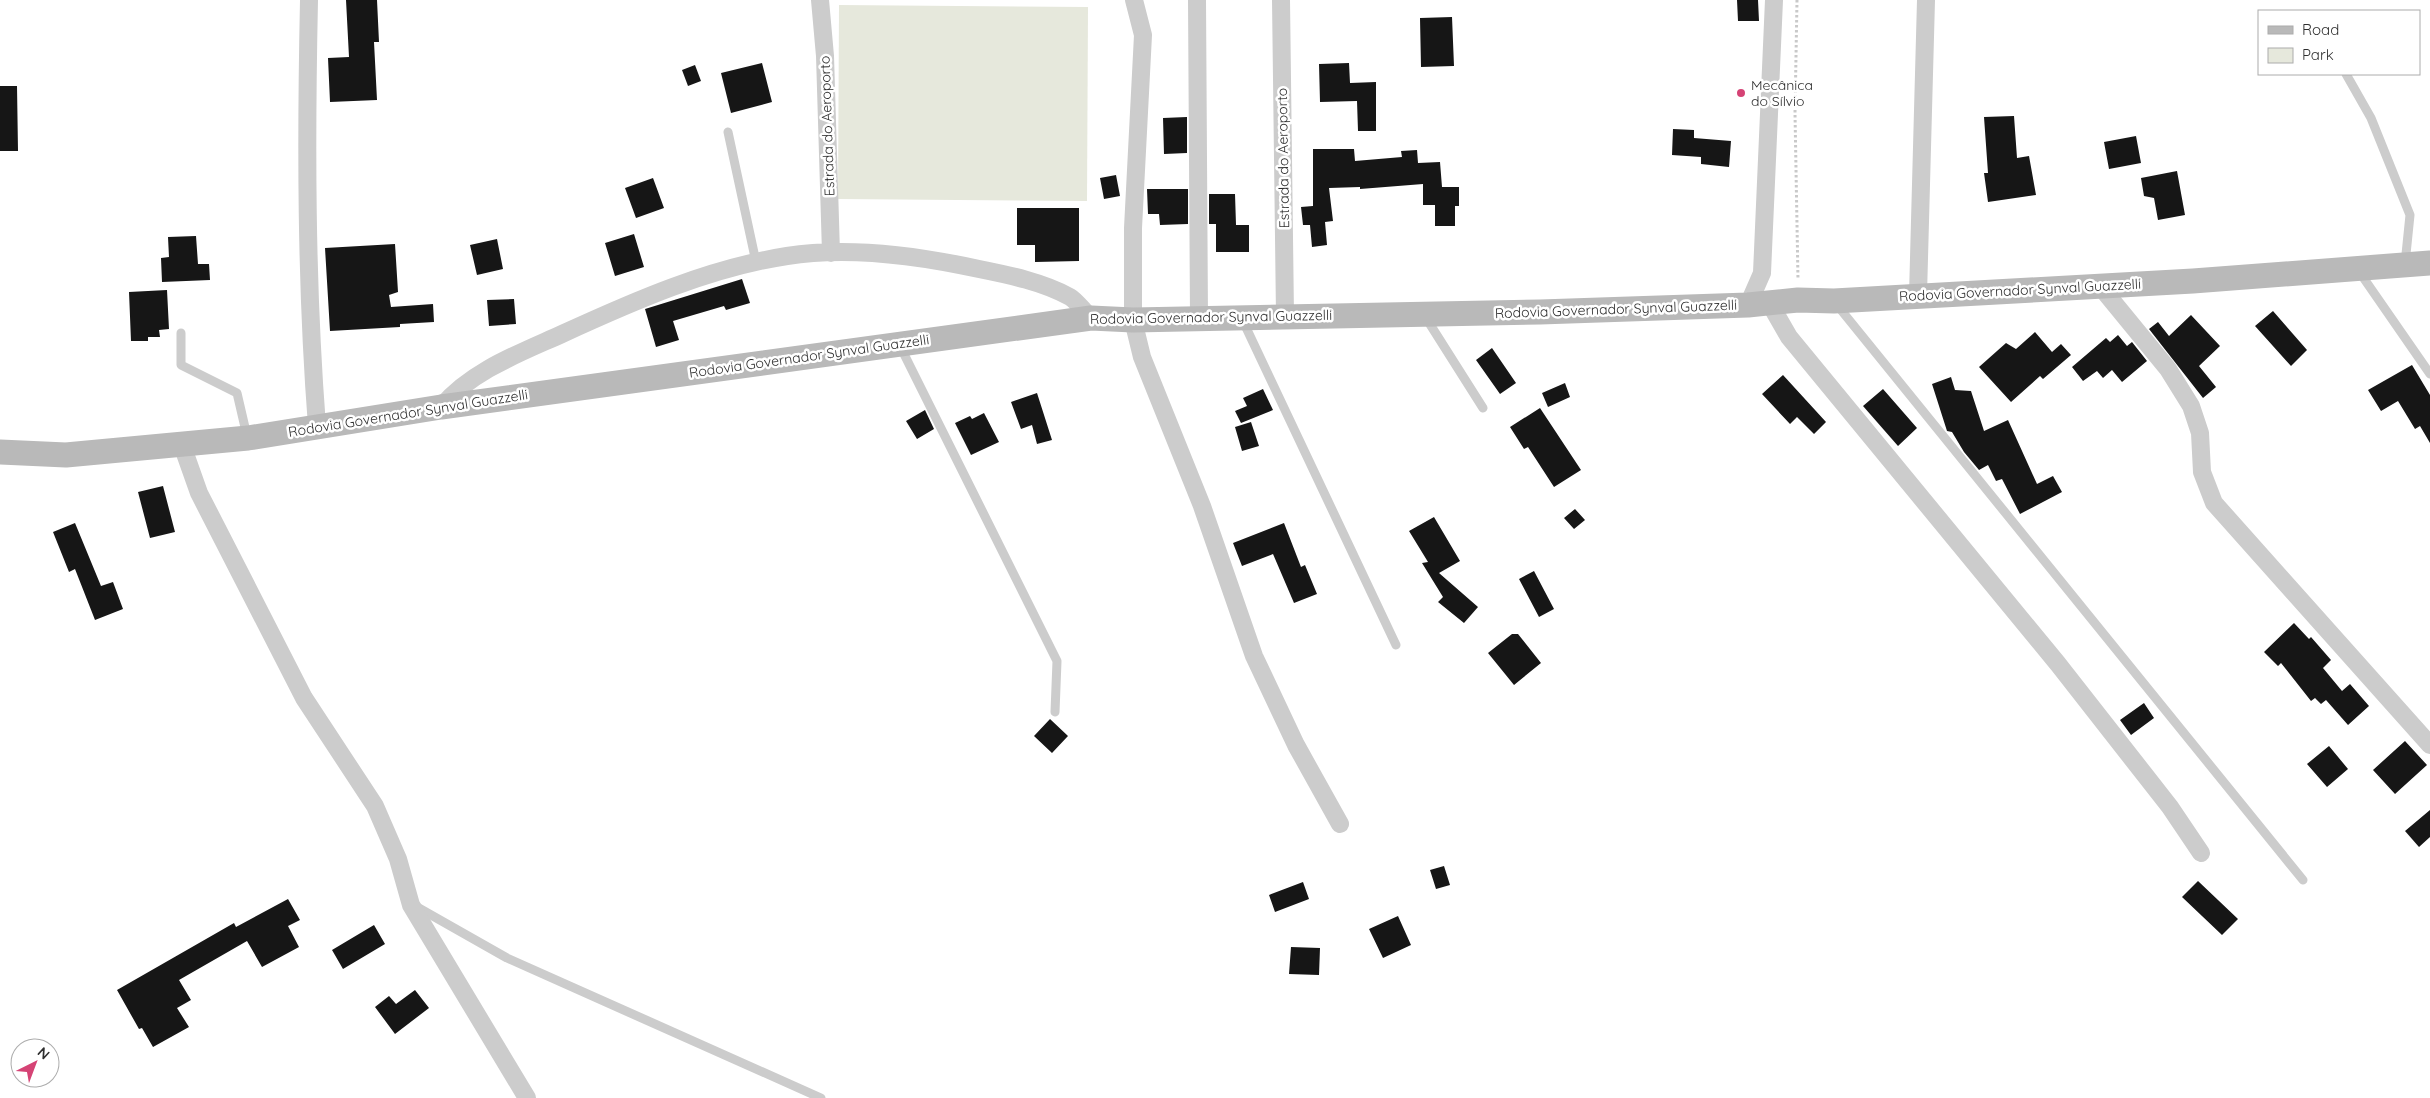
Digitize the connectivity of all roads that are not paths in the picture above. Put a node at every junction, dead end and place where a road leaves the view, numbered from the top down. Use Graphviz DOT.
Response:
graph roads {
  1 [pos="309,0"];
  2 [pos="820,0"];
  3 [pos="1134,0"];
  4 [pos="1198,0"];
  5 [pos="1281,0"];
  6 [pos="1774,0"];
  7 [pos="1926,0"];
  8 [pos="2347,75"];
  9 [pos="728,132"];
  10 [pos="831,253"];
  11 [pos="756,262"];
  12 [pos="2430,263"];
  13 [pos="2405,264"];
  14 [pos="2356,268"];
  15 [pos="2100,286"];
  16 [pos="1918,295"];
  17 [pos="1834,301"];
  18 [pos="1759,304"];
  19 [pos="1423,314"];
  20 [pos="1285,316"];
  21 [pos="1241,317"];
  22 [pos="1091,318"];
  23 [pos="1198,318"];
  24 [pos="1133,320"];
  25 [pos="181,333"];
  26 [pos="899,343"];
  27 [pos="2430,374"];
  28 [pos="441,407"];
  29 [pos="1483,408"];
  30 [pos="317,426"];
  31 [pos="248,438"];
  32 [pos="182,445"];
  33 [pos="0,452"];
  34 [pos="1396,644"];
  35 [pos="1055,712"];
  36 [pos="2430,745"];
  37 [pos="1340,824"];
  38 [pos="2201,853"];
  39 [pos="2303,880"];
  40 [pos="411,904"];
  41 [pos="527,1098"];
  42 [pos="821,1098"];
  1 -- 30 [label="street"];
  2 -- 10 [label="street, Estrada do Aeroporto"];
  3 -- 24 [label="street"];
  4 -- 23 [label="street"];
  5 -- 20 [label="street, Estrada do Aeroporto"];
  6 -- 18 [label="street"];
  7 -- 16 [label="street"];
  8 -- 13 [label="lane"];
  9 -- 11 [label="lane"];
  10 -- 11 [label="street"];
  10 -- 22 [label="street"];
  11 -- 28 [label="street"];
  12 -- 13 [label="main road, Rodovia Governador Synval Guazzelli"];
  13 -- 14 [label="main road, Rodovia Governador Synval Guazzelli"];
  14 -- 15 [label="main road, Rodovia Governador Synval Guazzelli"];
  14 -- 27 [label="lane"];
  15 -- 16 [label="main road, Rodovia Governador Synval Guazzelli"];
  15 -- 36 [label="street"];
  16 -- 17 [label="main road, Rodovia Governador Synval Guazzelli"];
  17 -- 18 [label="main road, Rodovia Governador Synval Guazzelli"];
  17 -- 39 [label="lane"];
  18 -- 19 [label="main road, Rodovia Governador Synval Guazzelli"];
  18 -- 38 [label="street"];
  19 -- 20 [label="main road, Rodovia Governador Synval Guazzelli"];
  19 -- 29 [label="lane"];
  20 -- 21 [label="main road, Rodovia Governador Synval Guazzelli"];
  21 -- 23 [label="main road, Rodovia Governador Synval Guazzelli"];
  21 -- 34 [label="lane"];
  22 -- 24 [label="main road, Rodovia Governador Synval Guazzelli"];
  22 -- 26 [label="main road, Rodovia Governador Synval Guazzelli"];
  23 -- 24 [label="main road, Rodovia Governador Synval Guazzelli"];
  24 -- 37 [label="street"];
  25 -- 31 [label="lane"];
  26 -- 28 [label="main road, Rodovia Governador Synval Guazzelli"];
  26 -- 35 [label="lane"];
  28 -- 30 [label="main road, Rodovia Governador Synval Guazzelli"];
  30 -- 31 [label="main road, Rodovia Governador Synval Guazzelli"];
  31 -- 32 [label="main road, Rodovia Governador Synval Guazzelli"];
  32 -- 33 [label="main road, Rodovia Governador Synval Guazzelli"];
  32 -- 40 [label="street"];
  40 -- 41 [label="street"];
  40 -- 42 [label="lane"];
}
